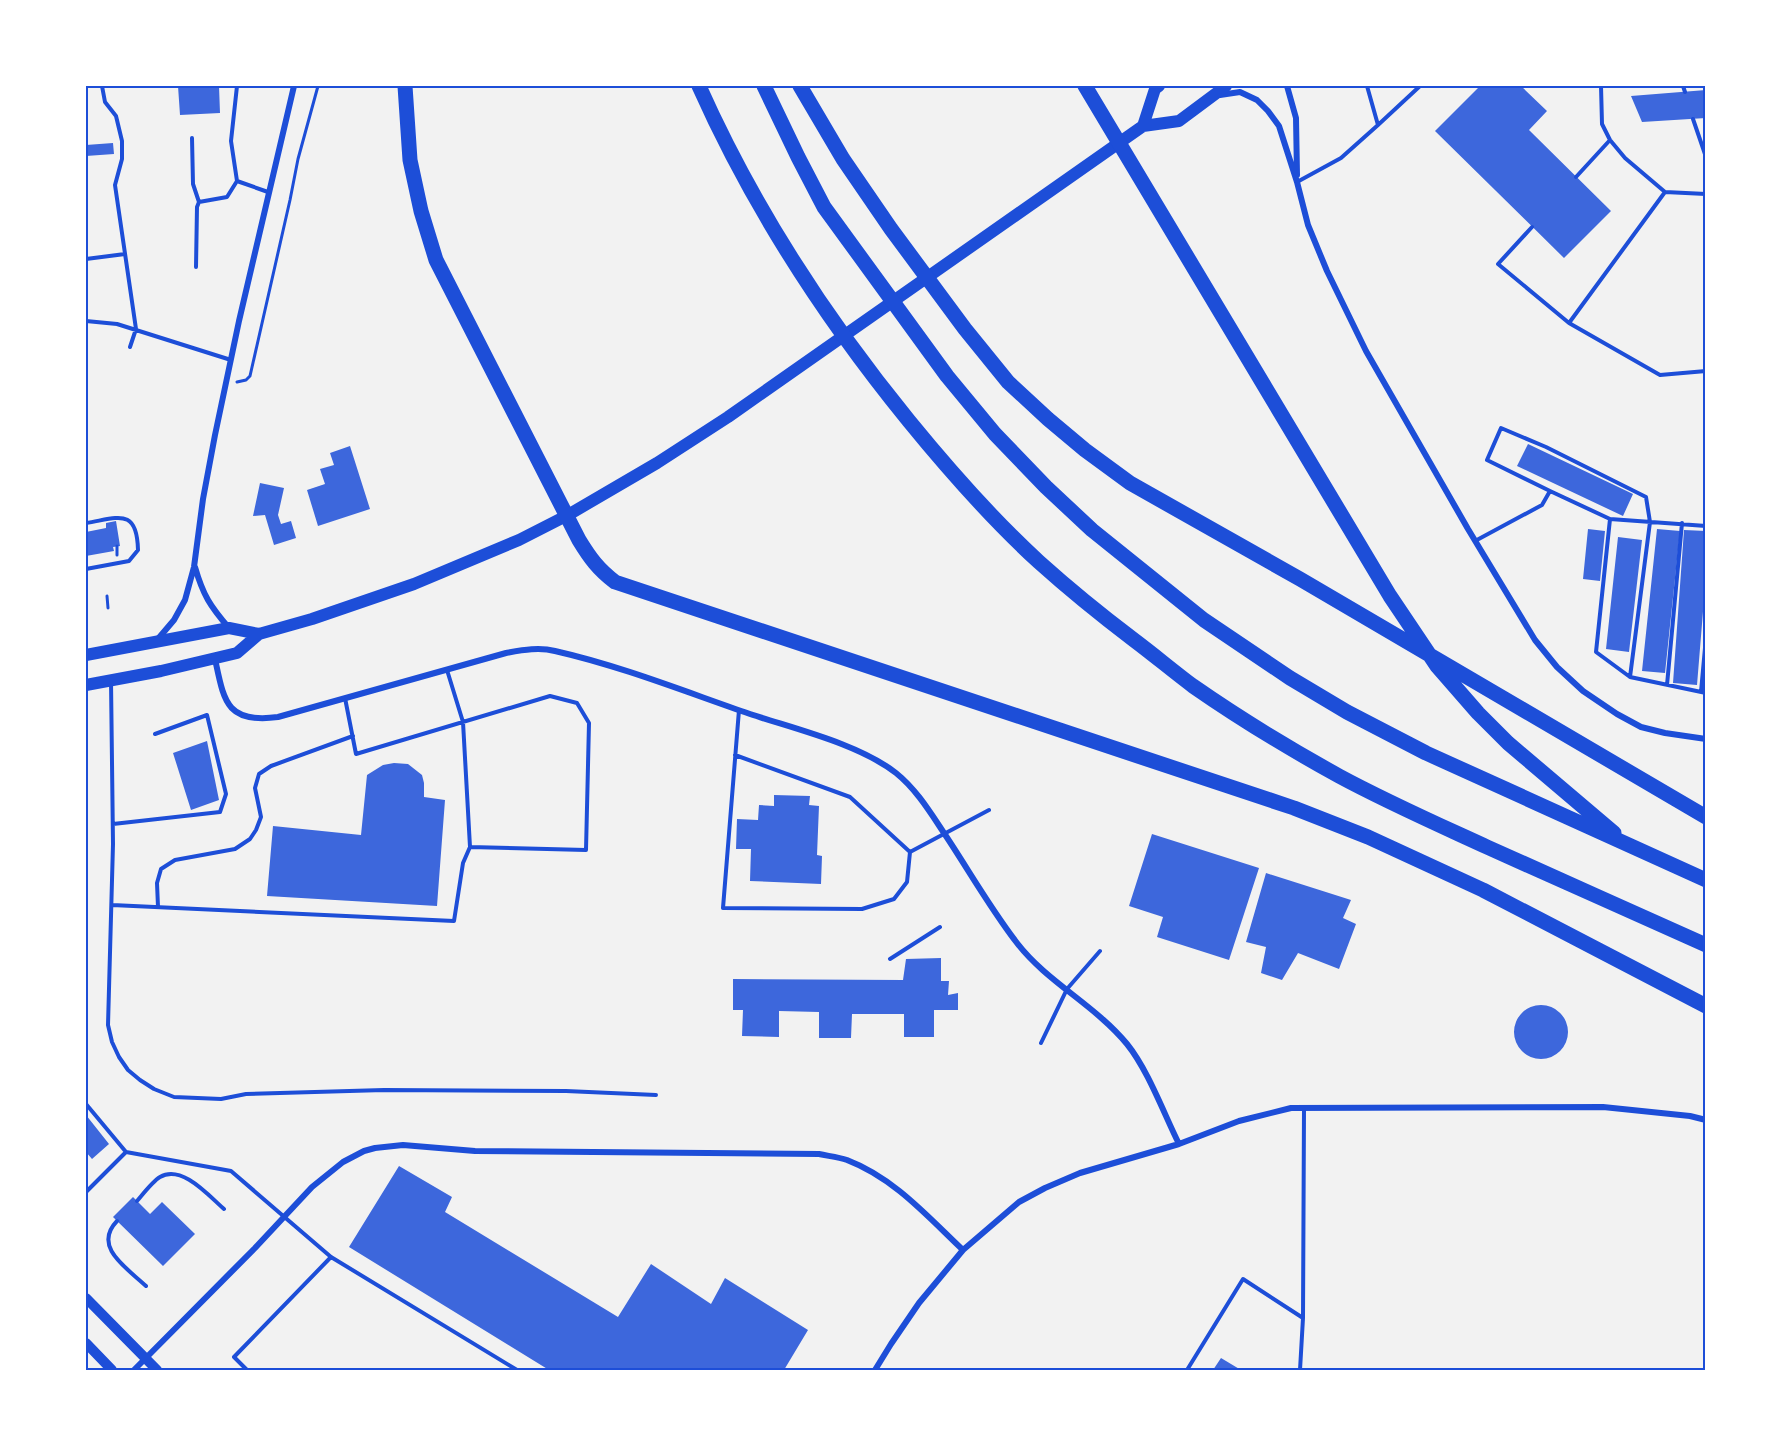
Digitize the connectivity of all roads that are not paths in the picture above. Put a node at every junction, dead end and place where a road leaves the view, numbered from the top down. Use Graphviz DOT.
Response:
graph roads {
  1 [pos="102,86"];
  2 [pos="237,86"];
  3 [pos="294,86"];
  4 [pos="405,86"];
  5 [pos="699,86"];
  6 [pos="764,86"];
  7 [pos="800,86"];
  8 [pos="1085,86"];
  9 [pos="1159,86"];
  10 [pos="1226,86"];
  11 [pos="1287,86"];
  12 [pos="1366,86"];
  13 [pos="1601,86"];
  14 [pos="1683,86"];
  15 [pos="1416,87"];
  16 [pos="1685,92"];
  17 [pos="1213,96"];
  18 [pos="1693,119"];
  19 [pos="1378,125"];
  20 [pos="1143,126"];
  21 [pos="192,138"];
  22 [pos="1610,140"];
  23 [pos="1119,142"];
  24 [pos="1706,157"];
  25 [pos="1576,177"];
  26 [pos="237,181"];
  27 [pos="1298,182"];
  28 [pos="269,192"];
  29 [pos="1665,192"];
  30 [pos="1706,194"];
  31 [pos="199,202"];
  32 [pos="1532,226"];
  33 [pos="125,254"];
  34 [pos="86,259"];
  35 [pos="196,267"];
  36 [pos="86,321"];
  37 [pos="1569,323"];
  38 [pos="136,329"];
  39 [pos="130,347"];
  40 [pos="231,360"];
  41 [pos="1706,371"];
  42 [pos="1550,491"];
  43 [pos="568,515"];
  44 [pos="1610,519"];
  45 [pos="1650,522"];
  46 [pos="86,523"];
  47 [pos="1682,524"];
  48 [pos="1706,526"];
  49 [pos="1475,541"];
  50 [pos="194,567"];
  51 [pos="86,569"];
  52 [pos="229,628"];
  53 [pos="260,634"];
  54 [pos="1706,637"];
  55 [pos="154,643"];
  56 [pos="86,656"];
  57 [pos="215,659"];
  58 [pos="447,670"];
  59 [pos="1630,677"];
  60 [pos="111,681"];
  61 [pos="86,685"];
  62 [pos="1667,685"];
  63 [pos="1703,693"];
  64 [pos="345,698"];
  65 [pos="739,710"];
  66 [pos="463,722"];
  67 [pos="155,734"];
  68 [pos="353,736"];
  69 [pos="1706,739"];
  70 [pos="735,755"];
  71 [pos="989,810"];
  72 [pos="1704,816"];
  73 [pos="113,824"];
  74 [pos="944,833"];
  75 [pos="1628,844"];
  76 [pos="470,847"];
  77 [pos="910,852"];
  78 [pos="1706,880"];
  79 [pos="111,905"];
  80 [pos="158,907"];
  81 [pos="940,927"];
  82 [pos="1706,945"];
  83 [pos="1100,951"];
  84 [pos="890,959"];
  85 [pos="1067,989"];
  86 [pos="1706,1006"];
  87 [pos="1041,1043"];
  88 [pos="656,1095"];
  89 [pos="86,1104"];
  90 [pos="1304,1108"];
  91 [pos="1706,1120"];
  92 [pos="1179,1144"];
  93 [pos="126,1152"];
  94 [pos="86,1192"];
  95 [pos="137,1201"];
  96 [pos="224,1209"];
  97 [pos="285,1216"];
  98 [pos="117,1221"];
  99 [pos="963,1250"];
  100 [pos="331,1257"];
  101 [pos="146,1286"];
  102 [pos="86,1298"];
  103 [pos="1303,1318"];
  104 [pos="86,1343"];
  105 [pos="145,1359"];
  106 [pos="112,1371"];
  107 [pos="134,1371"];
  108 [pos="157,1371"];
  109 [pos="247,1371"];
  110 [pos="518,1371"];
  111 [pos="875,1371"];
  112 [pos="1187,1371"];
  113 [pos="1300,1371"];
  1 -- 33 [label="lane"];
  2 -- 26 [label="lane"];
  3 -- 28 [label="street"];
  4 -- 43 [label="highway"];
  5 -- 82 [label="highway"];
  6 -- 75 [label="highway"];
  7 -- 72 [label="highway"];
  8 -- 23 [label="highway"];
  9 -- 20 [label="main road"];
  10 -- 17 [label="main road"];
  11 -- 27 [label="street"];
  12 -- 19 [label="lane"];
  13 -- 22 [label="lane"];
  14 -- 16 [label="lane"];
  15 -- 19 [label="lane"];
  17 -- 20 [label="main road"];
  17 -- 27 [label="street"];
  18 -- 24 [label="lane"];
  19 -- 27 [label="lane"];
  20 -- 23 [label="main road"];
  21 -- 31 [label="lane"];
  22 -- 25 [label="lane"];
  22 -- 29 [label="lane"];
  23 -- 43 [label="main road"];
  23 -- 75 [label="highway"];
  26 -- 28 [label="lane"];
  26 -- 31 [label="lane"];
  27 -- 49 [label="street"];
  28 -- 40 [label="street"];
  29 -- 30 [label="lane"];
  29 -- 37 [label="lane"];
  31 -- 35 [label="lane"];
  32 -- 37 [label="lane"];
  33 -- 34 [label="lane"];
  33 -- 38 [label="lane"];
  36 -- 38 [label="lane"];
  37 -- 41 [label="lane"];
  38 -- 39 [label="lane"];
  38 -- 40 [label="lane"];
  40 -- 50 [label="street"];
  42 -- 44 [label="lane"];
  42 -- 45 [label="lane"];
  42 -- 49 [label="lane"];
  43 -- 53 [label="main road"];
  43 -- 86 [label="highway"];
  44 -- 45 [label="lane"];
  44 -- 59 [label="lane"];
  45 -- 47 [label="lane"];
  45 -- 59 [label="lane"];
  46 -- 51 [label="lane"];
  47 -- 48 [label="lane"];
  47 -- 62 [label="lane"];
  49 -- 69 [label="street"];
  50 -- 52 [label="street"];
  50 -- 55 [label="street"];
  52 -- 53 [label="main road"];
  52 -- 55 [label="main road"];
  53 -- 57 [label="main road"];
  54 -- 63 [label="lane"];
  55 -- 56 [label="main road"];
  57 -- 60 [label="main road"];
  57 -- 64 [label="street"];
  58 -- 64 [label="street"];
  58 -- 65 [label="street"];
  58 -- 66 [label="lane"];
  59 -- 62 [label="lane"];
  60 -- 61 [label="main road"];
  60 -- 73 [label="lane"];
  62 -- 63 [label="lane"];
  64 -- 68 [label="lane"];
  65 -- 70 [label="lane"];
  65 -- 74 [label="street"];
  66 -- 68 [label="lane"];
  66 -- 76 [label="lane"];
  66 -- 76 [label="lane"];
  67 -- 73 [label="lane"];
  68 -- 80 [label="lane"];
  70 -- 77 [label="lane"];
  70 -- 77 [label="lane"];
  71 -- 74 [label="lane"];
  73 -- 79 [label="lane"];
  74 -- 77 [label="lane"];
  74 -- 85 [label="street"];
  75 -- 78 [label="highway"];
  76 -- 80 [label="lane"];
  79 -- 80 [label="lane"];
  79 -- 88 [label="lane"];
  81 -- 84 [label="lane"];
  83 -- 85 [label="lane"];
  85 -- 87 [label="lane"];
  85 -- 92 [label="street"];
  89 -- 93 [label="lane"];
  90 -- 91 [label="street"];
  90 -- 92 [label="street"];
  90 -- 103 [label="lane"];
  92 -- 99 [label="street"];
  93 -- 94 [label="lane"];
  93 -- 97 [label="lane"];
  95 -- 96 [label="lane"];
  97 -- 99 [label="street"];
  97 -- 100 [label="lane"];
  97 -- 105 [label="street"];
  98 -- 101 [label="lane"];
  99 -- 111 [label="street"];
  100 -- 109 [label="lane"];
  100 -- 110 [label="lane"];
  102 -- 105 [label="main road"];
  103 -- 112 [label="lane"];
  103 -- 113 [label="lane"];
  104 -- 106 [label="main road"];
  105 -- 107 [label="street"];
  105 -- 108 [label="main road"];
}
